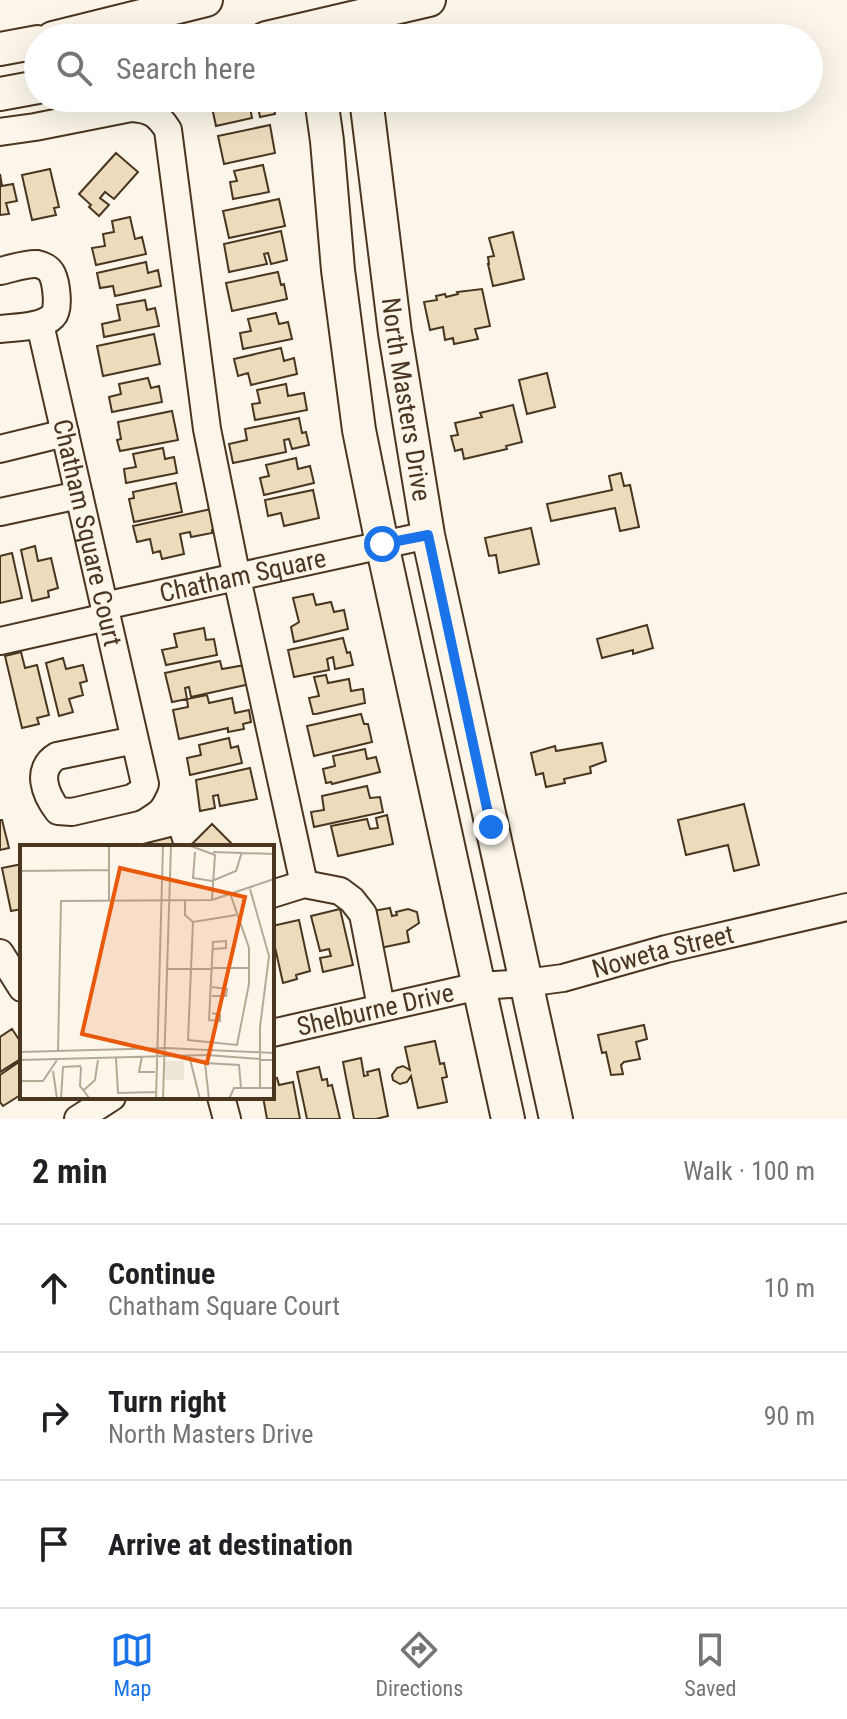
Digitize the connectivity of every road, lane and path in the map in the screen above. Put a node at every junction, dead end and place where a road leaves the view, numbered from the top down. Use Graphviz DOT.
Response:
graph roads {
  1 [pos="206,0"];
  2 [pos="429,0"];
  3 [pos="120,10"];
  4 [pos="355,18"];
  5 [pos="309,22"];
  6 [pos="86,24"];
  7 [pos="24,45"];
  8 [pos="0,49"];
  9 [pos="24,90"];
  10 [pos="0,94"];
  11 [pos="111,112"];
  12 [pos="153,112"];
  13 [pos="323,112"];
  14 [pos="368,112"];
  15 [pos="0,132"];
  16 [pos="0,271"];
  17 [pos="40,324"];
  18 [pos="0,329"];
  19 [pos="65,433"];
  20 [pos="0,449"];
  21 [pos="79,495"];
  22 [pos="0,512"];
  23 [pos="428,535"];
  24 [pos="382,544"];
  25 [pos="237,578"];
  26 [pos="106,611"];
  27 [pos="0,641"];
  28 [pos="135,740"];
  29 [pos="304,884"];
  30 [pos="274,893"];
  31 [pos="847,907"];
  32 [pos="0,953"];
  33 [pos="525,983"];
  34 [pos="20,985"];
  35 [pos="479,986"];
  36 [pos="381,1007"];
  37 [pos="274,1033"];
  38 [pos="222,1099"];
  39 [pos="227,1119"];
  40 [pos="508,1119"];
  41 [pos="556,1119"];
  1 -- 3 [label="main road"];
  2 -- 4 [label="main road"];
  3 -- 6 [label="main road"];
  4 -- 5 [label="main road"];
  7 -- 8 [label="main road"];
  9 -- 10 [label="main road"];
  11 -- 15 [label="street"];
  12 -- 25 [label="street"];
  13 -- 24 [label="main road, North Masters Drive"];
  14 -- 23 [label="main road, North Masters Drive"];
  16 -- 17 [label="street"];
  17 -- 18 [label="street"];
  17 -- 19 [label="street, Chatham Square Court"];
  19 -- 20 [label="street"];
  19 -- 21 [label="street, Chatham Square Court"];
  21 -- 22 [label="street"];
  21 -- 26 [label="street, Chatham Square Court"];
  23 -- 24 [label="street"];
  23 -- 33 [label="main road, North Masters Drive"];
  24 -- 25 [label="street, Chatham Square"];
  24 -- 35 [label="main road, North Masters Drive"];
  25 -- 26 [label="street, Chatham Square"];
  25 -- 29 [label="street"];
  26 -- 27 [label="street, Chatham Square"];
  26 -- 28 [label="street, Chatham Square Court"];
  29 -- 30 [label="street"];
  29 -- 36 [label="street"];
  31 -- 33 [label="street, Noweta Street"];
  32 -- 34 [label="street"];
  33 -- 35 [label="street, Noweta Street"];
  33 -- 41 [label="main road, North Masters Drive"];
  35 -- 36 [label="street, Shelburne Drive"];
  35 -- 40 [label="main road, North Masters Drive"];
  36 -- 37 [label="street, Shelburne Drive"];
  38 -- 39 [label="street"];
}
